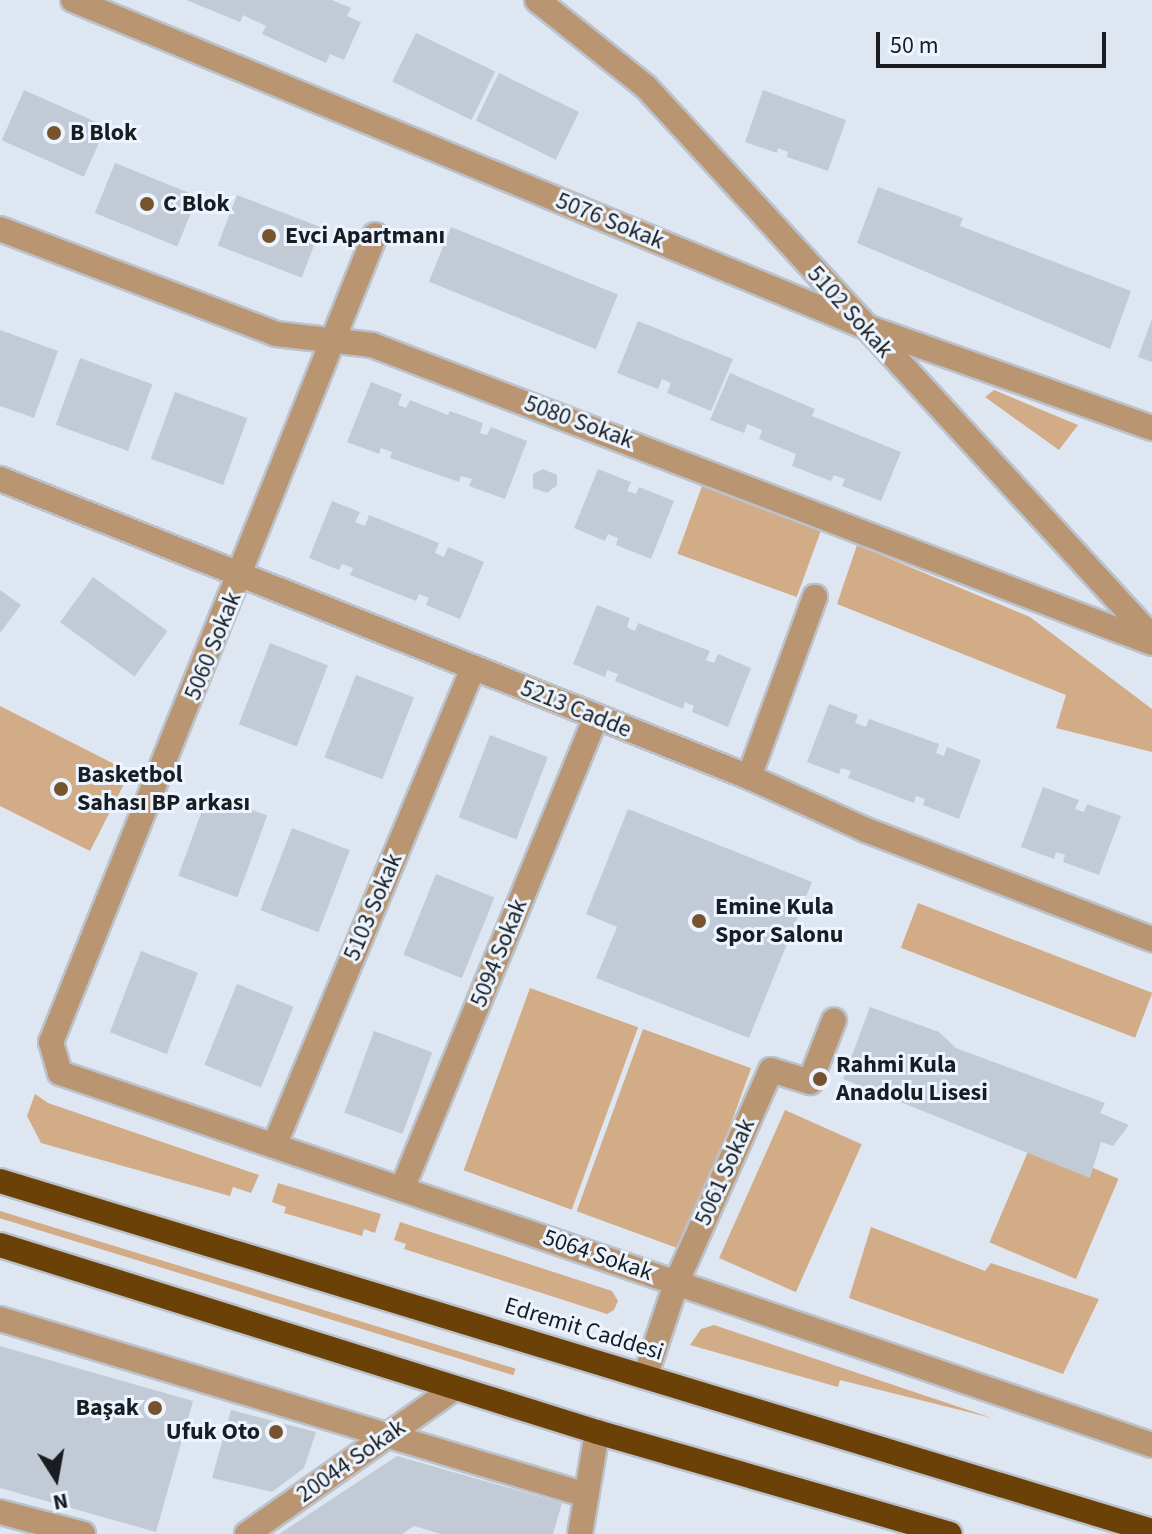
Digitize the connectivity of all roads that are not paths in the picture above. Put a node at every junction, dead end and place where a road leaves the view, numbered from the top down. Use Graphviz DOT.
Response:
graph roads {
  1 [pos="73,0"];
  2 [pos="537,0"];
  3 [pos="0,229"];
  4 [pos="375,235"];
  5 [pos="861,325"];
  6 [pos="333,342"];
  7 [pos="1152,428"];
  8 [pos="0,479"];
  9 [pos="242,576"];
  10 [pos="815,597"];
  11 [pos="1152,640"];
  12 [pos="473,668"];
  13 [pos="596,717"];
  14 [pos="749,777"];
  15 [pos="1152,939"];
  16 [pos="834,1020"];
  17 [pos="52,1056"];
  18 [pos="274,1146"];
  19 [pos="0,1181"];
  20 [pos="402,1189"];
  21 [pos="0,1245"];
  22 [pos="677,1281"];
  23 [pos="0,1319"];
  24 [pos="645,1377"];
  25 [pos="455,1388"];
  26 [pos="597,1432"];
  27 [pos="389,1435"];
  28 [pos="1152,1445"];
  29 [pos="586,1495"];
  30 [pos="0,1512"];
  31 [pos="1152,1531"];
  32 [pos="83,1534"];
  33 [pos="247,1534"];
  34 [pos="580,1534"];
  35 [pos="950,1534"];
  1 -- 5 [label="street, 5076 Sokak"];
  2 -- 5 [label="street, 5102 Sokak"];
  3 -- 6 [label="street, 5080 Sokak"];
  4 -- 6 [label="street, 5060 Sokak"];
  5 -- 7 [label="street, 5076 Sokak"];
  5 -- 11 [label="street, 5102 Sokak"];
  6 -- 9 [label="street, 5060 Sokak"];
  6 -- 11 [label="street, 5080 Sokak"];
  8 -- 9 [label="street, 5213 Cadde"];
  9 -- 12 [label="street, 5213 Cadde"];
  9 -- 17 [label="street, 5060 Sokak"];
  10 -- 14 [label="street"];
  12 -- 13 [label="street, 5213 Cadde"];
  12 -- 18 [label="street, 5103 Sokak"];
  13 -- 14 [label="street, 5213 Cadde"];
  13 -- 20 [label="street, 5094 Sokak"];
  14 -- 15 [label="street, 5213 Cadde"];
  16 -- 22 [label="street, 5061 Sokak"];
  17 -- 18 [label="street, 5064 Sokak"];
  18 -- 20 [label="street, 5064 Sokak"];
  19 -- 24 [label="highway, Edremit Caddesi"];
  20 -- 22 [label="street, 5064 Sokak"];
  21 -- 25 [label="highway"];
  22 -- 24 [label="street, 5061 Sokak"];
  22 -- 28 [label="street, 5064 Sokak"];
  23 -- 27 [label="street"];
  24 -- 31 [label="highway, Edremit Caddesi"];
  25 -- 26 [label="highway"];
  25 -- 27 [label="street, 20044 Sokak"];
  26 -- 29 [label="street"];
  26 -- 35 [label="highway"];
  27 -- 29 [label="street"];
  27 -- 33 [label="street, 20044 Sokak"];
  29 -- 34 [label="street"];
  30 -- 32 [label="street"];
}
